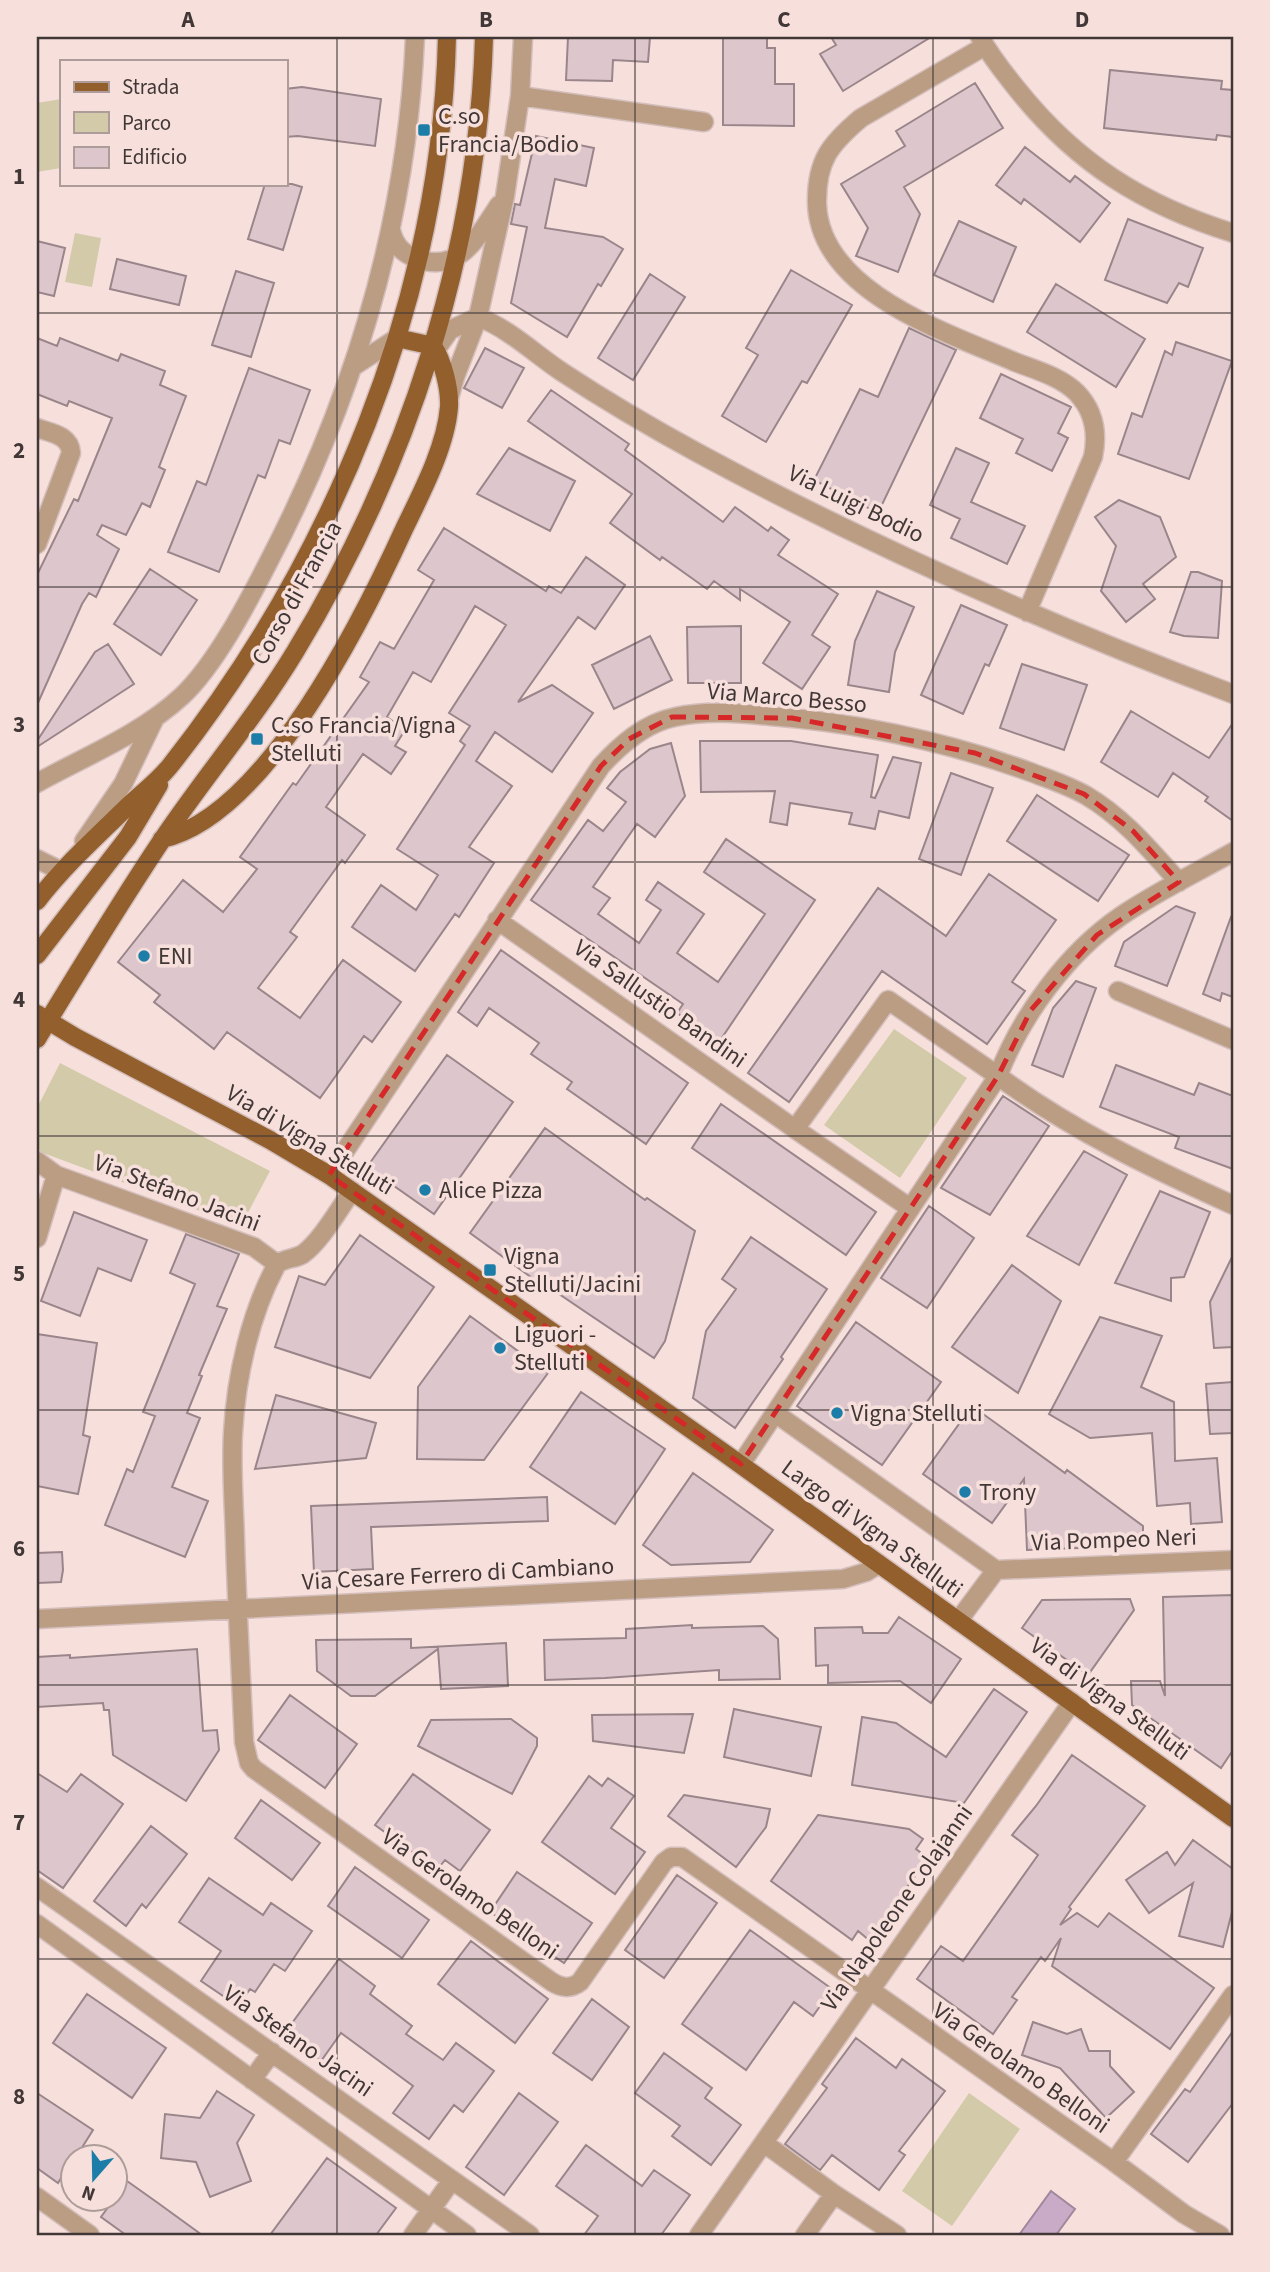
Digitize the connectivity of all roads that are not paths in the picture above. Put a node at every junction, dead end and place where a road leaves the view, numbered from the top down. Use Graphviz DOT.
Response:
graph roads {
  1 [pos="415,37"];
  2 [pos="447,37"];
  3 [pos="484,37"];
  4 [pos="523,37"];
  5 [pos="983,42"];
  6 [pos="520,96"];
  7 [pos="704,122"];
  8 [pos="505,196"];
  9 [pos="391,230"];
  10 [pos="1233,233"];
  11 [pos="456,258"];
  12 [pos="419,259"];
  13 [pos="478,317"];
  14 [pos="397,338"];
  15 [pos="433,346"];
  16 [pos="354,366"];
  17 [pos="449,397"];
  18 [pos="37,428"];
  19 [pos="37,544"];
  20 [pos="1027,612"];
  21 [pos="1233,694"];
  22 [pos="154,720"];
  23 [pos="167,769"];
  24 [pos="37,783"];
  25 [pos="162,839"];
  26 [pos="1233,852"];
  27 [pos="37,859"];
  28 [pos="64,868"];
  29 [pos="1179,882"];
  30 [pos="37,901"];
  31 [pos="497,920"];
  32 [pos="37,956"];
  33 [pos="1118,991"];
  34 [pos="42,1018"];
  35 [pos="37,1039"];
  36 [pos="1233,1040"];
  37 [pos="998,1076"];
  38 [pos="795,1129"];
  39 [pos="37,1161"];
  40 [pos="37,1173"];
  41 [pos="56,1175"];
  42 [pos="329,1175"];
  43 [pos="352,1191"];
  44 [pos="1233,1205"];
  45 [pos="910,1208"];
  46 [pos="37,1238"];
  47 [pos="276,1264"];
  48 [pos="775,1413"];
  49 [pos="741,1464"];
  50 [pos="1233,1560"];
  51 [pos="879,1564"];
  52 [pos="996,1570"];
  53 [pos="237,1610"];
  54 [pos="37,1619"];
  55 [pos="958,1621"];
  56 [pos="1072,1702"];
  57 [pos="1233,1818"];
  58 [pos="37,1887"];
  59 [pos="37,1924"];
  60 [pos="869,1991"];
  61 [pos="1233,1995"];
  62 [pos="272,2052"];
  63 [pos="252,2080"];
  64 [pos="764,2143"];
  65 [pos="1114,2162"];
  66 [pos="453,2180"];
  67 [pos="834,2194"];
  68 [pos="37,2197"];
  69 [pos="431,2210"];
  70 [pos="90,2235"];
  71 [pos="413,2235"];
  72 [pos="467,2235"];
  73 [pos="530,2235"];
  74 [pos="699,2235"];
  75 [pos="805,2235"];
  76 [pos="897,2235"];
  77 [pos="1220,2235"];
  1 -- 9 [label="street, Corso di Francia"];
  2 -- 12 [label="main road, Corso di Francia"];
  3 -- 11 [label="main road, Corso di Francia"];
  4 -- 6 [label="street, Corso di Francia"];
  5 -- 10 [label="street"];
  5 -- 20 [label="street"];
  6 -- 7 [label="street"];
  6 -- 8 [label="street, Corso di Francia"];
  8 -- 11 [label="street, Corso di Francia"];
  8 -- 13 [label="street, Corso di Francia"];
  9 -- 12 [label="street"];
  9 -- 16 [label="street, Corso di Francia"];
  11 -- 12 [label="street"];
  11 -- 15 [label="main road, Corso di Francia"];
  12 -- 14 [label="main road, Corso di Francia"];
  13 -- 15 [label="street"];
  13 -- 17 [label="street, Corso di Francia"];
  13 -- 20 [label="street, Via Luigi Bodio"];
  14 -- 15 [label="main road"];
  14 -- 16 [label="street"];
  14 -- 23 [label="main road, Corso di Francia"];
  15 -- 17 [label="main road, Corso di Francia"];
  15 -- 25 [label="main road, Corso di Francia"];
  16 -- 22 [label="street, Corso di Francia"];
  17 -- 25 [label="main road, Corso di Francia"];
  18 -- 19 [label="street"];
  20 -- 21 [label="street, Via Luigi Bodio"];
  22 -- 24 [label="street"];
  22 -- 28 [label="street"];
  23 -- 28 [label="main road"];
  23 -- 32 [label="main road"];
  25 -- 34 [label="main road, Corso di Francia"];
  26 -- 29 [label="street, Largo di Vigna Stelluti"];
  27 -- 28 [label="street"];
  28 -- 30 [label="main road"];
  29 -- 31 [label="street, Via Marco Besso"];
  29 -- 37 [label="street, Largo di Vigna Stelluti"];
  31 -- 38 [label="street, Via Sallustio Bandini"];
  31 -- 42 [label="street, Via Marco Besso"];
  33 -- 36 [label="street"];
  34 -- 35 [label="main road, Corso di Francia"];
  34 -- 42 [label="main road, Via di Vigna Stelluti"];
  37 -- 38 [label="street"];
  37 -- 44 [label="street"];
  37 -- 45 [label="street, Largo di Vigna Stelluti"];
  38 -- 45 [label="street, Via Sallustio Bandini"];
  39 -- 41 [label="street, Via Stefano Jacini"];
  40 -- 41 [label="street, Via Stefano Jacini"];
  41 -- 46 [label="street, Via Stefano Jacini"];
  41 -- 47 [label="street, Via Stefano Jacini"];
  42 -- 43 [label="main road, Via di Vigna Stelluti"];
  43 -- 47 [label="street"];
  43 -- 49 [label="main road, Via di Vigna Stelluti"];
  45 -- 48 [label="street, Largo di Vigna Stelluti"];
  47 -- 53 [label="street, Via Gerolamo Belloni"];
  48 -- 49 [label="street, Largo di Vigna Stelluti"];
  48 -- 52 [label="street, Largo di Vigna Stelluti"];
  49 -- 51 [label="main road, Largo di Vigna Stelluti"];
  50 -- 52 [label="street, Via Pompeo Neri"];
  51 -- 53 [label="street, Via Cesare Ferrero di Cambiano"];
  51 -- 55 [label="main road, Largo di Vigna Stelluti"];
  52 -- 55 [label="street, Largo di Vigna Stelluti"];
  53 -- 54 [label="street, Via Cesare Ferrero di Cambiano"];
  53 -- 60 [label="street, Via Gerolamo Belloni"];
  55 -- 56 [label="main road, Via di Vigna Stelluti"];
  56 -- 57 [label="main road, Via di Vigna Stelluti"];
  56 -- 60 [label="street, Via Napoleone Colajanni"];
  58 -- 62 [label="street, Via Stefano Jacini"];
  59 -- 63 [label="street"];
  60 -- 64 [label="street, Via Napoleone Colajanni"];
  60 -- 65 [label="street, Via Gerolamo Belloni"];
  61 -- 65 [label="street"];
  62 -- 63 [label="street"];
  62 -- 66 [label="street, Via Stefano Jacini"];
  63 -- 69 [label="street"];
  64 -- 67 [label="street"];
  64 -- 74 [label="street, Via Napoleone Colajanni"];
  65 -- 77 [label="street, Via Gerolamo Belloni"];
  66 -- 69 [label="street"];
  66 -- 73 [label="street, Via Stefano Jacini"];
  67 -- 75 [label="street"];
  67 -- 76 [label="street"];
  68 -- 70 [label="street"];
  69 -- 71 [label="street"];
  69 -- 72 [label="street"];
}
